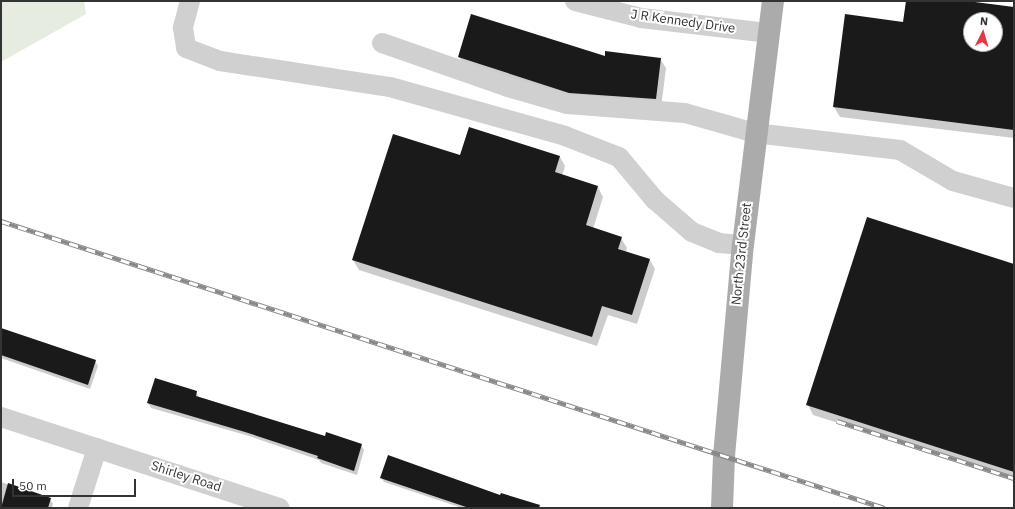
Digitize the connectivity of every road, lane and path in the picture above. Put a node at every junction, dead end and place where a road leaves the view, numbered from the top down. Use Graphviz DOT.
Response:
graph roads {
  1 [pos="190,1"];
  2 [pos="575,1"];
  3 [pos="773,1"];
  4 [pos="768,33"];
  5 [pos="382,43"];
  6 [pos="756,133"];
  7 [pos="1014,198"];
  8 [pos="743,245"];
  9 [pos="1,417"];
  10 [pos="97,448"];
  11 [pos="78,508"];
  12 [pos="280,508"];
  13 [pos="722,508"];
  1 -- 8 [label="street"];
  2 -- 4 [label="street, J R Kennedy Drive"];
  3 -- 4 [label="main road, North 23rd Street"];
  4 -- 6 [label="main road, North 23rd Street"];
  5 -- 6 [label="street"];
  6 -- 7 [label="street"];
  6 -- 8 [label="main road, North 23rd Street"];
  8 -- 13 [label="main road, North 23rd Street"];
  9 -- 10 [label="street, Shirley Road"];
  10 -- 11 [label="street"];
  10 -- 12 [label="street, Shirley Road"];
}
